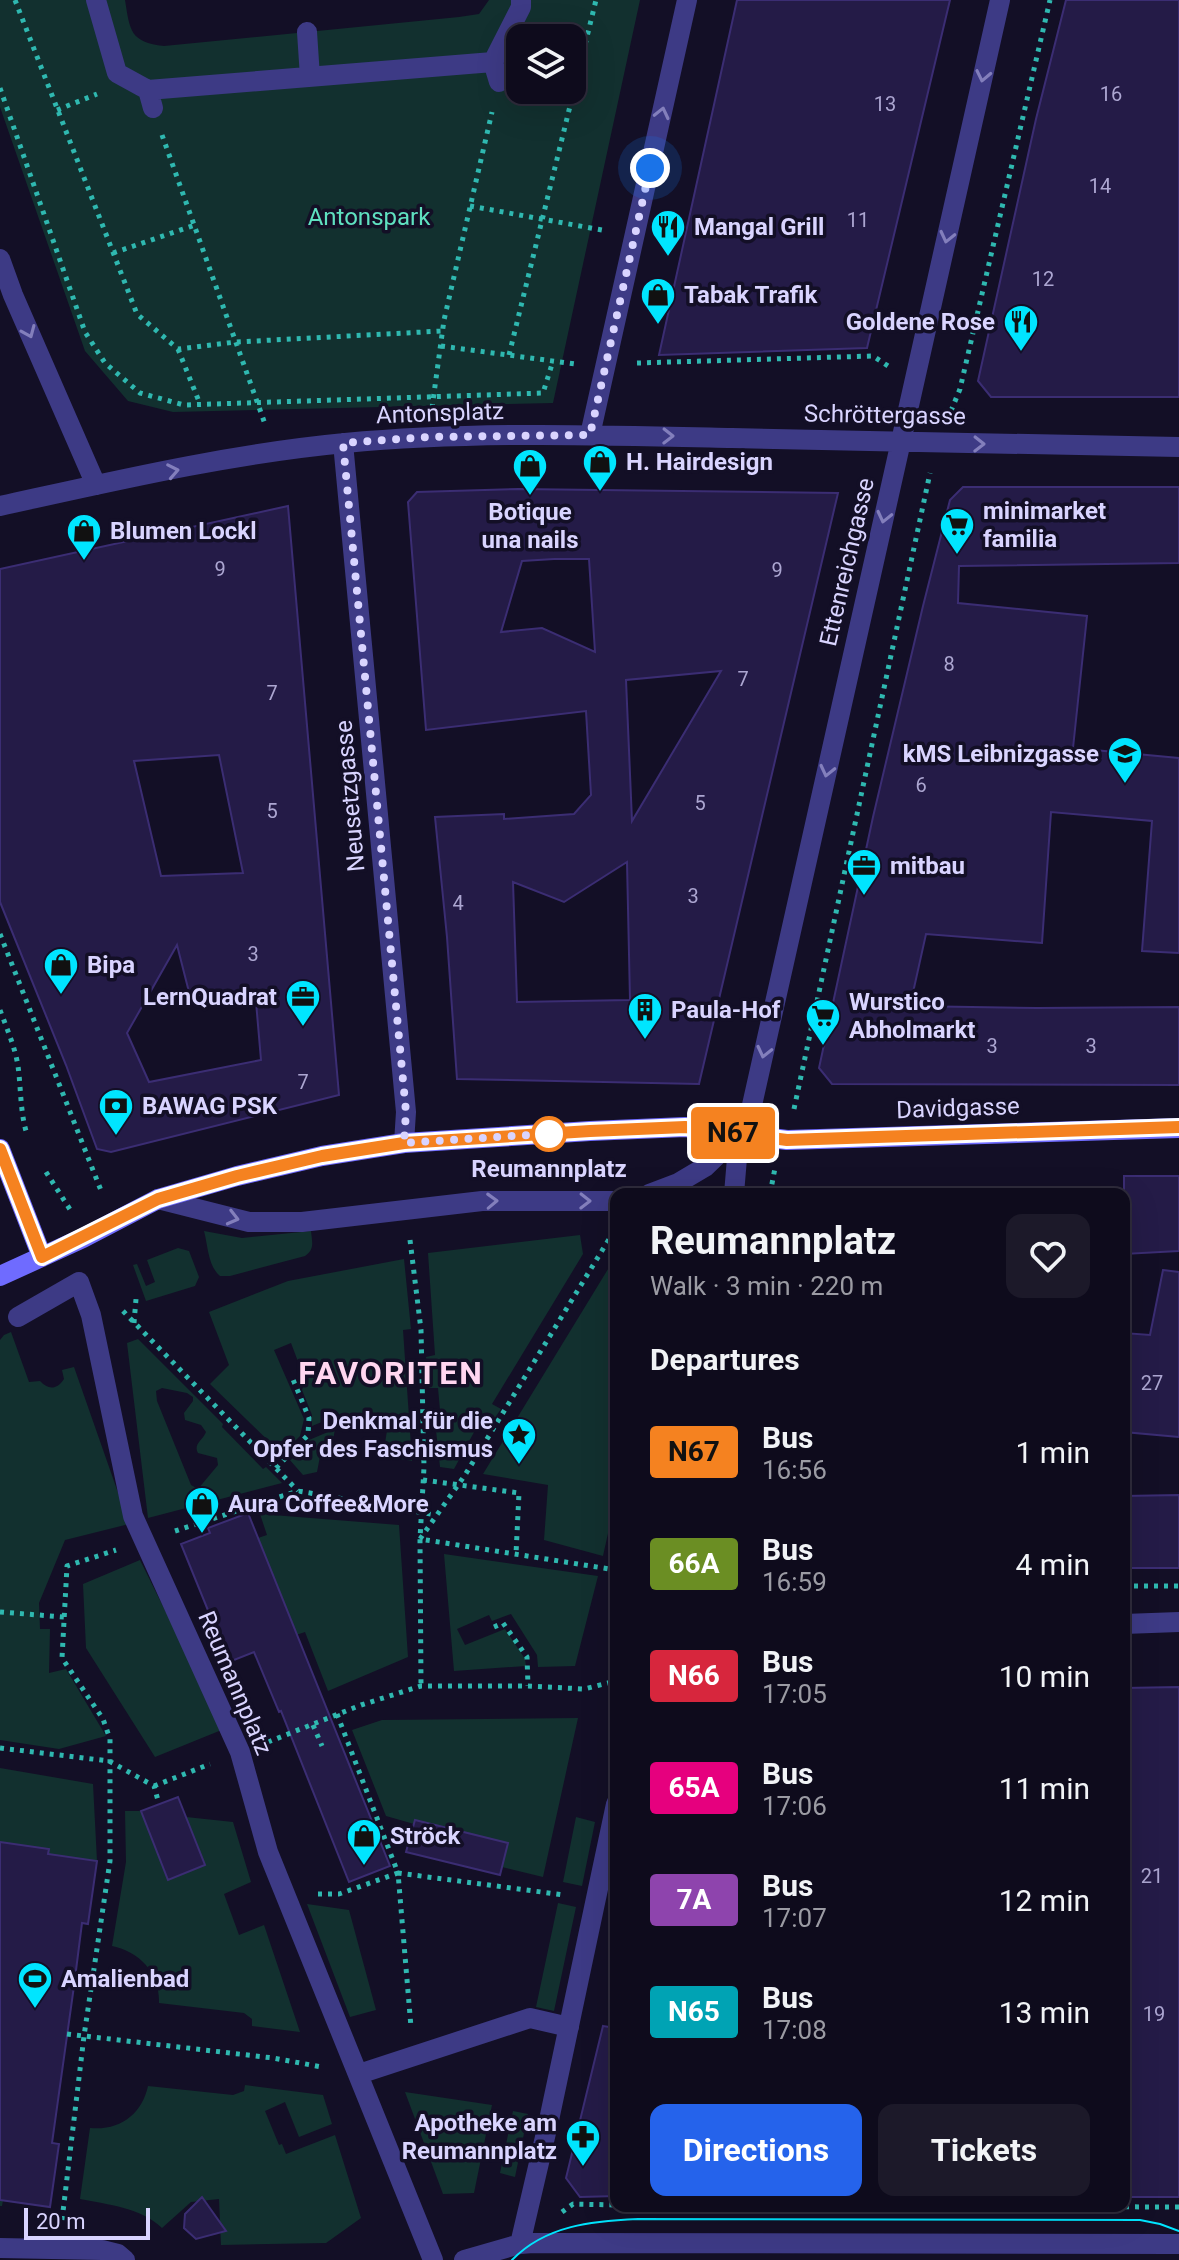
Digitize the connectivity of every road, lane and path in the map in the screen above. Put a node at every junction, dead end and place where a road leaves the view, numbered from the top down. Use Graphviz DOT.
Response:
graph roads {
  1 [pos="15,0"];
  2 [pos="96,0"];
  3 [pos="521,0"];
  4 [pos="596,0"];
  5 [pos="687,0"];
  6 [pos="1000,0"];
  7 [pos="1050,0"];
  8 [pos="307,32"];
  9 [pos="493,62"];
  10 [pos="310,77"];
  11 [pos="499,82"];
  12 [pos="0,88"];
  13 [pos="98,94"];
  14 [pos="150,99"];
  15 [pos="57,110"];
  16 [pos="470,206"];
  17 [pos="542,220"];
  18 [pos="195,225"];
  19 [pos="602,230"];
  20 [pos="113,253"];
  21 [pos="0,259"];
  22 [pos="442,331"];
  23 [pos="236,342"];
  24 [pos="441,346"];
  25 [pos="178,349"];
  26 [pos="509,355"];
  27 [pos="553,361"];
  28 [pos="606,364"];
  29 [pos="913,382"];
  30 [pos="960,389"];
  31 [pos="433,398"];
  32 [pos="258,403"];
  33 [pos="200,404"];
  34 [pos="590,435"];
  35 [pos="428,437"];
  36 [pos="901,441"];
  37 [pos="343,443"];
  38 [pos="937,443"];
  39 [pos="1179,447"];
  40 [pos="275,451"];
  41 [pos="96,485"];
  42 [pos="0,506"];
  43 [pos="0,934"];
  44 [pos="0,1010"];
  45 [pos="1179,1128"];
  46 [pos="739,1134"];
  47 [pos="30,1139"];
  48 [pos="787,1140"];
  49 [pos="404,1143"];
  50 [pos="0,1149"];
  51 [pos="39,1161"];
  52 [pos="665,1188"];
  53 [pos="734,1188"];
  54 [pos="771,1188"];
  55 [pos="158,1199"];
  56 [pos="610,1201"];
  57 [pos="74,1215"];
  58 [pos="407,1233"];
  59 [pos="610,1237"];
  60 [pos="83,1238"];
  61 [pos="42,1257"];
  62 [pos="0,1276"];
  63 [pos="136,1299"];
  64 [pos="18,1317"];
  65 [pos="292,1377"];
  66 [pos="276,1468"];
  67 [pos="423,1480"];
  68 [pos="459,1483"];
  69 [pos="298,1491"];
  70 [pos="420,1513"];
  71 [pos="436,1515"];
  72 [pos="420,1539"];
  73 [pos="143,1541"];
  74 [pos="516,1554"];
  75 [pos="610,1569"];
  76 [pos="1130,1586"];
  77 [pos="1179,1586"];
  78 [pos="0,1612"];
  79 [pos="64,1617"];
  80 [pos="1179,1622"];
  81 [pos="1130,1624"];
  82 [pos="494,1627"];
  83 [pos="610,1682"];
  84 [pos="421,1686"];
  85 [pos="528,1686"];
  86 [pos="337,1714"];
  87 [pos="313,1725"];
  88 [pos="322,1746"];
  89 [pos="0,1748"];
  90 [pos="240,1752"];
  91 [pos="109,1761"];
  92 [pos="154,1786"];
  93 [pos="159,1804"];
  94 [pos="610,1834"];
  95 [pos="398,1873"];
  96 [pos="286,1895"];
  97 [pos="596,1903"];
  98 [pos="569,2027"];
  99 [pos="67,2034"];
  100 [pos="84,2036"];
  101 [pos="413,2056"];
  102 [pos="359,2074"];
  103 [pos="1130,2207"];
  104 [pos="1179,2207"];
  105 [pos="520,2244"];
  106 [pos="1179,2244"];
  107 [pos="0,2248"];
  108 [pos="58,2249"];
  109 [pos="125,2260"];
  110 [pos="433,2260"];
  111 [pos="464,2260"];
  1 -- 15 [label="path"];
  2 -- 14 [label="street"];
  3 -- 9 [label="street"];
  4 -- 17 [label="path"];
  28 -- 5 [label="street, one-way"];
  6 -- 29 [label="street, Ettenreichgasse, one-way"];
  7 -- 30 [label="path"];
  8 -- 10 [label="street"];
  9 -- 10 [label="street"];
  9 -- 11 [label="street"];
  10 -- 14 [label="street"];
  11 -- 16 [label="path"];
  12 -- 33 [label="path"];
  13 -- 15 [label="path"];
  14 -- 18 [label="path"];
  15 -- 20 [label="path"];
  16 -- 17 [label="path"];
  16 -- 22 [label="path"];
  17 -- 19 [label="path"];
  17 -- 26 [label="path"];
  18 -- 20 [label="path"];
  18 -- 23 [label="path"];
  20 -- 25 [label="path"];
  21 -- 41 [label="street, one-way"];
  22 -- 23 [label="path"];
  22 -- 24 [label="path"];
  23 -- 25 [label="path"];
  23 -- 32 [label="path"];
  24 -- 26 [label="path"];
  24 -- 31 [label="path"];
  25 -- 33 [label="path"];
  26 -- 27 [label="path"];
  27 -- 28 [label="path"];
  27 -- 31 [label="path"];
  28 -- 29 [label="path"];
  28 -- 34 [label="street"];
  29 -- 30 [label="path"];
  29 -- 36 [label="street, Ettenreichgasse"];
  30 -- 38 [label="path"];
  31 -- 32 [label="path"];
  31 -- 35 [label="path"];
  32 -- 33 [label="path"];
  32 -- 40 [label="path"];
  34 -- 35 [label="street, Antonsplatz"];
  34 -- 36 [label="street, Schröttergasse, one-way"];
  35 -- 37 [label="street, Antonsplatz"];
  36 -- 38 [label="street, Schröttergasse"];
  36 -- 46 [label="street, Ettenreichgasse, one-way"];
  37 -- 40 [label="street, Antonsplatz"];
  37 -- 49 [label="street, Neusetzgasse"];
  38 -- 39 [label="street, Schröttergasse, one-way"];
  38 -- 48 [label="path"];
  41 -- 40 [label="street, Antonsplatz, one-way"];
  41 -- 42 [label="street"];
  43 -- 60 [label="path"];
  44 -- 47 [label="path"];
  45 -- 48 [label="street, Davidgasse"];
  46 -- 48 [label="street, Davidgasse"];
  46 -- 49 [label="street"];
  46 -- 52 [label="street"];
  46 -- 53 [label="street"];
  48 -- 54 [label="path"];
  49 -- 55 [label="street"];
  50 -- 61 [label="street"];
  51 -- 57 [label="path"];
  55 -- 56 [label="street, one-way"];
  55 -- 60 [label="street"];
  58 -- 67 [label="path"];
  59 -- 68 [label="path"];
  60 -- 61 [label="street"];
  61 -- 62 [label="street"];
  63 -- 66 [label="path"];
  64 -- 73 [label="street, Reumannplatz"];
  65 -- 66 [label="path"];
  66 -- 69 [label="path"];
  67 -- 68 [label="path"];
  67 -- 70 [label="path"];
  68 -- 71 [label="path"];
  68 -- 74 [label="path"];
  69 -- 70 [label="path"];
  69 -- 73 [label="path"];
  70 -- 71 [label="path"];
  70 -- 72 [label="path"];
  71 -- 72 [label="path"];
  72 -- 74 [label="path"];
  72 -- 84 [label="path"];
  73 -- 79 [label="path"];
  73 -- 90 [label="street, Reumannplatz"];
  74 -- 75 [label="path"];
  76 -- 77 [label="path"];
  78 -- 79 [label="path"];
  79 -- 91 [label="path"];
  80 -- 81 [label="street"];
  82 -- 85 [label="path"];
  83 -- 85 [label="path"];
  84 -- 85 [label="path"];
  84 -- 86 [label="path"];
  86 -- 87 [label="path"];
  86 -- 95 [label="path"];
  87 -- 88 [label="path"];
  87 -- 90 [label="path"];
  89 -- 91 [label="path"];
  90 -- 92 [label="path"];
  90 -- 96 [label="street, Reumannplatz"];
  91 -- 92 [label="path"];
  91 -- 100 [label="path"];
  92 -- 93 [label="path"];
  94 -- 97 [label="street"];
  95 -- 96 [label="path"];
  95 -- 97 [label="path"];
  95 -- 101 [label="path"];
  96 -- 102 [label="street, Reumannplatz"];
  97 -- 98 [label="street"];
  98 -- 101 [label="street"];
  98 -- 105 [label="street"];
  99 -- 100 [label="path"];
  100 -- 102 [label="path"];
  100 -- 108 [label="path"];
  101 -- 102 [label="street"];
  102 -- 110 [label="street, Reumannplatz"];
  103 -- 104 [label="path"];
  105 -- 106 [label="street"];
  105 -- 111 [label="street"];
  107 -- 108 [label="street"];
  108 -- 109 [label="street"];
}
